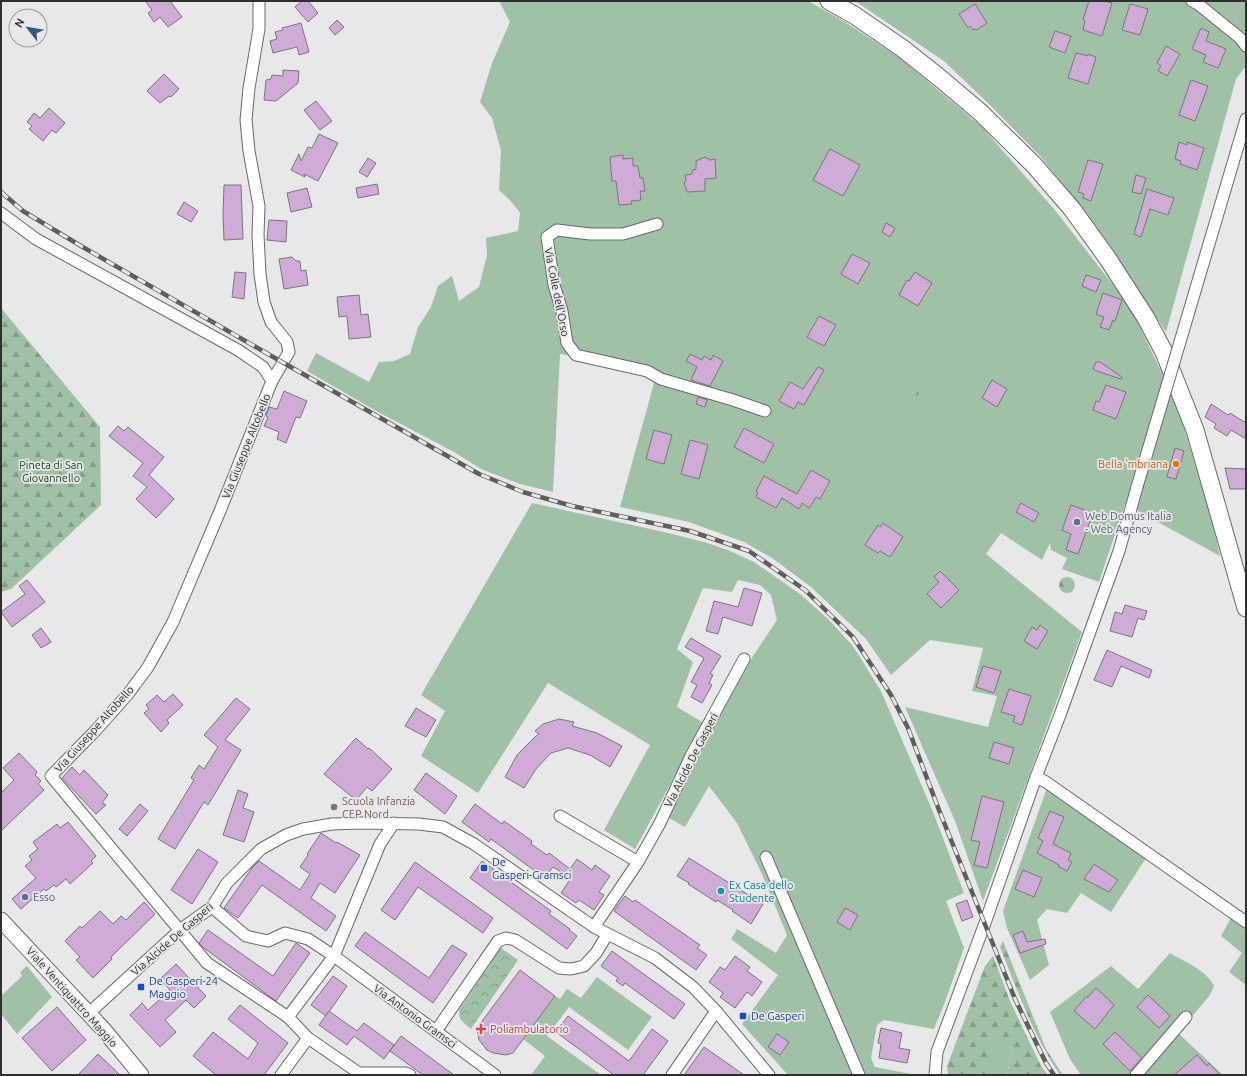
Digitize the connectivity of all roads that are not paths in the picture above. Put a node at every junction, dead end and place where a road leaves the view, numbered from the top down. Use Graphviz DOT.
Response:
graph roads {
  1 [pos="259,1"];
  2 [pos="829,1"];
  3 [pos="1192,1"];
  4 [pos="1246,46"];
  5 [pos="1246,119"];
  6 [pos="1,213"];
  7 [pos="657,224"];
  8 [pos="272,381"];
  9 [pos="765,411"];
  10 [pos="1246,608"];
  11 [pos="744,659"];
  12 [pos="1036,777"];
  13 [pos="560,816"];
  14 [pos="394,823"];
  15 [pos="766,857"];
  16 [pos="638,862"];
  17 [pos="212,907"];
  18 [pos="1,920"];
  19 [pos="1246,922"];
  20 [pos="594,927"];
  21 [pos="180,929"];
  22 [pos="607,935"];
  23 [pos="334,956"];
  24 [pos="716,1011"];
  25 [pos="88,1014"];
  26 [pos="288,1017"];
  27 [pos="1186,1017"];
  28 [pos="436,1031"];
  29 [pos="308,1038"];
  30 [pos="488,1073"];
  31 [pos="141,1075"];
  32 [pos="281,1075"];
  33 [pos="410,1075"];
  34 [pos="672,1075"];
  35 [pos="770,1075"];
  36 [pos="859,1075"];
  37 [pos="935,1075"];
  38 [pos="1136,1075"];
  1 -- 8 [label="street, Via Giuseppe Altobello"];
  2 -- 10 [label="main road"];
  3 -- 4 [label="street"];
  5 -- 12 [label="street, bridge"];
  6 -- 8 [label="street"];
  7 -- 9 [label="street, Via Colle dell'Orso"];
  8 -- 21 [label="street, Via Giuseppe Altobello"];
  11 -- 16 [label="street, Via Alcide De Gasperi"];
  12 -- 19 [label="street"];
  12 -- 37 [label="street"];
  13 -- 16 [label="street"];
  14 -- 17 [label="street, Via Alcide De Gasperi"];
  14 -- 20 [label="street, Via Alcide De Gasperi"];
  14 -- 23 [label="street"];
  15 -- 36 [label="street"];
  16 -- 20 [label="street, Via Alcide De Gasperi"];
  17 -- 21 [label="street, Via Alcide De Gasperi"];
  17 -- 23 [label="street, Via Antonio Gramsci"];
  18 -- 25 [label="main road, Viale Ventiquattro Maggio"];
  20 -- 22 [label="street, Via Alcide De Gasperi"];
  21 -- 25 [label="street, Via Alcide De Gasperi"];
  21 -- 26 [label="street"];
  22 -- 24 [label="street, Via Alcide De Gasperi"];
  22 -- 28 [label="street"];
  23 -- 26 [label="street"];
  23 -- 28 [label="street, Via Antonio Gramsci"];
  24 -- 34 [label="street"];
  24 -- 35 [label="street, Via Alcide De Gasperi"];
  25 -- 31 [label="main road, Viale Ventiquattro Maggio"];
  26 -- 29 [label="street"];
  27 -- 38 [label="street"];
  28 -- 30 [label="street, Via Antonio Gramsci"];
  29 -- 32 [label="street"];
  29 -- 33 [label="street"];
}
